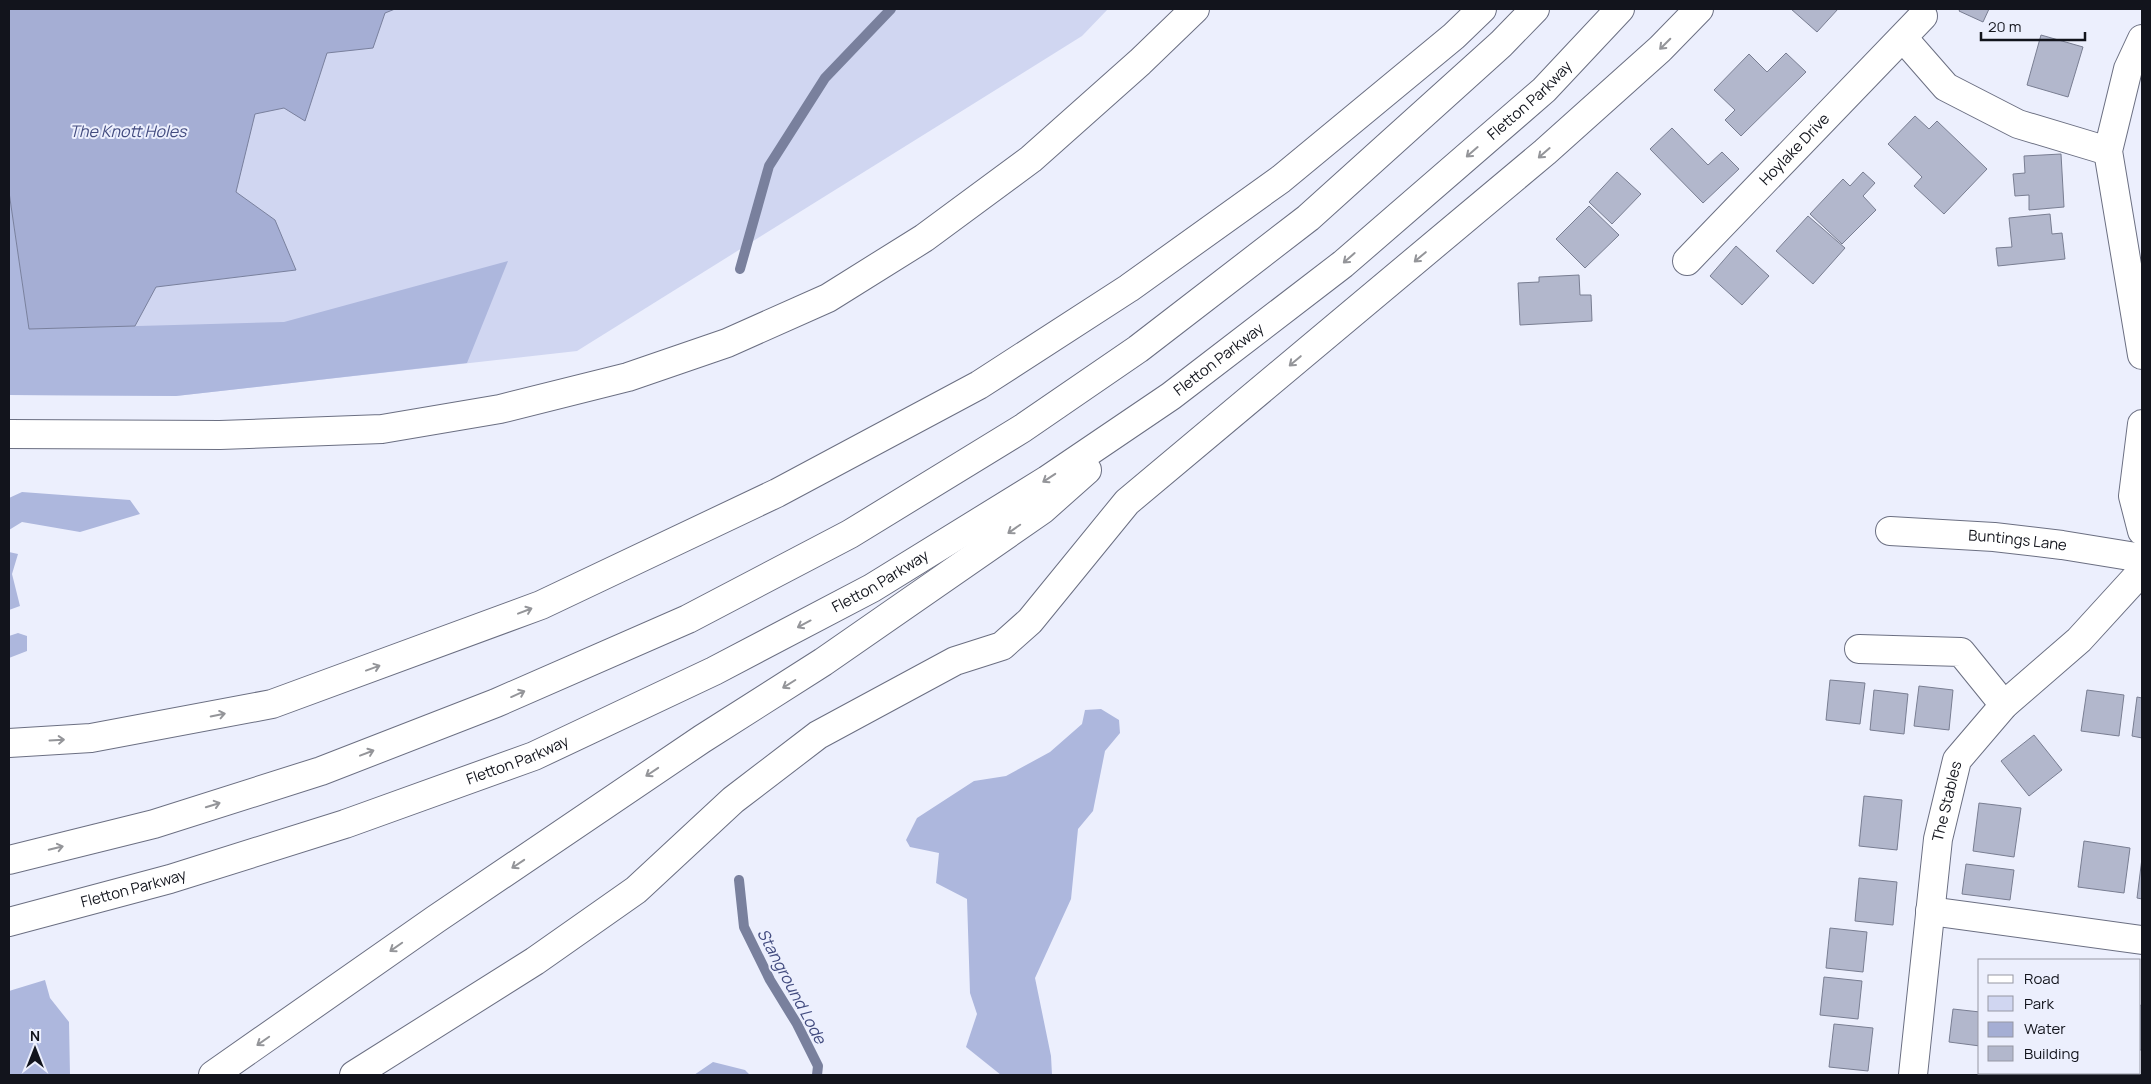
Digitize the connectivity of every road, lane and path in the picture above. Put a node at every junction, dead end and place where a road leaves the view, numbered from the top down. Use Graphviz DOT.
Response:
graph roads {
  1 [pos="1195,9"];
  2 [pos="1482,9"];
  3 [pos="1535,9"];
  4 [pos="1620,9"];
  5 [pos="1629,9"];
  6 [pos="1699,9"];
  7 [pos="1924,16"];
  8 [pos="1904,39"];
  9 [pos="2142,39"];
  10 [pos="1544,90"];
  11 [pos="2108,151"];
  12 [pos="1687,261"];
  13 [pos="2142,355"];
  14 [pos="1171,396"];
  15 [pos="2142,424"];
  16 [pos="9,434"];
  17 [pos="1890,531"];
  18 [pos="2142,531"];
  19 [pos="2142,558"];
  20 [pos="2142,571"];
  21 [pos="1859,649"];
  22 [pos="2004,705"];
  23 [pos="9,742"];
  24 [pos="9,860"];
  25 [pos="1930,911"];
  26 [pos="9,922"];
  27 [pos="2142,940"];
  28 [pos="213,1075"];
  29 [pos="354,1075"];
  30 [pos="1913,1075"];
  1 -- 16 [label="main road"];
  23 -- 2 [label="main road, one-way"];
  24 -- 3 [label="main road, one-way"];
  4 -- 10 [label="main road, Fletton Parkway"];
  5 -- 10 [label="main road"];
  6 -- 29 [label="main road, one-way"];
  7 -- 8 [label="main road, Hoylake Drive"];
  8 -- 11 [label="main road"];
  8 -- 12 [label="main road, Hoylake Drive"];
  9 -- 11 [label="main road"];
  10 -- 14 [label="main road, Fletton Parkway, one-way"];
  11 -- 13 [label="main road"];
  14 -- 26 [label="main road, Fletton Parkway, one-way"];
  14 -- 28 [label="main road, one-way"];
  15 -- 18 [label="main road"];
  17 -- 19 [label="main road, Buntings Lane"];
  20 -- 22 [label="main road, The Stables"];
  21 -- 22 [label="main road"];
  22 -- 25 [label="main road, The Stables"];
  25 -- 27 [label="main road"];
  25 -- 30 [label="main road, The Stables"];
}
